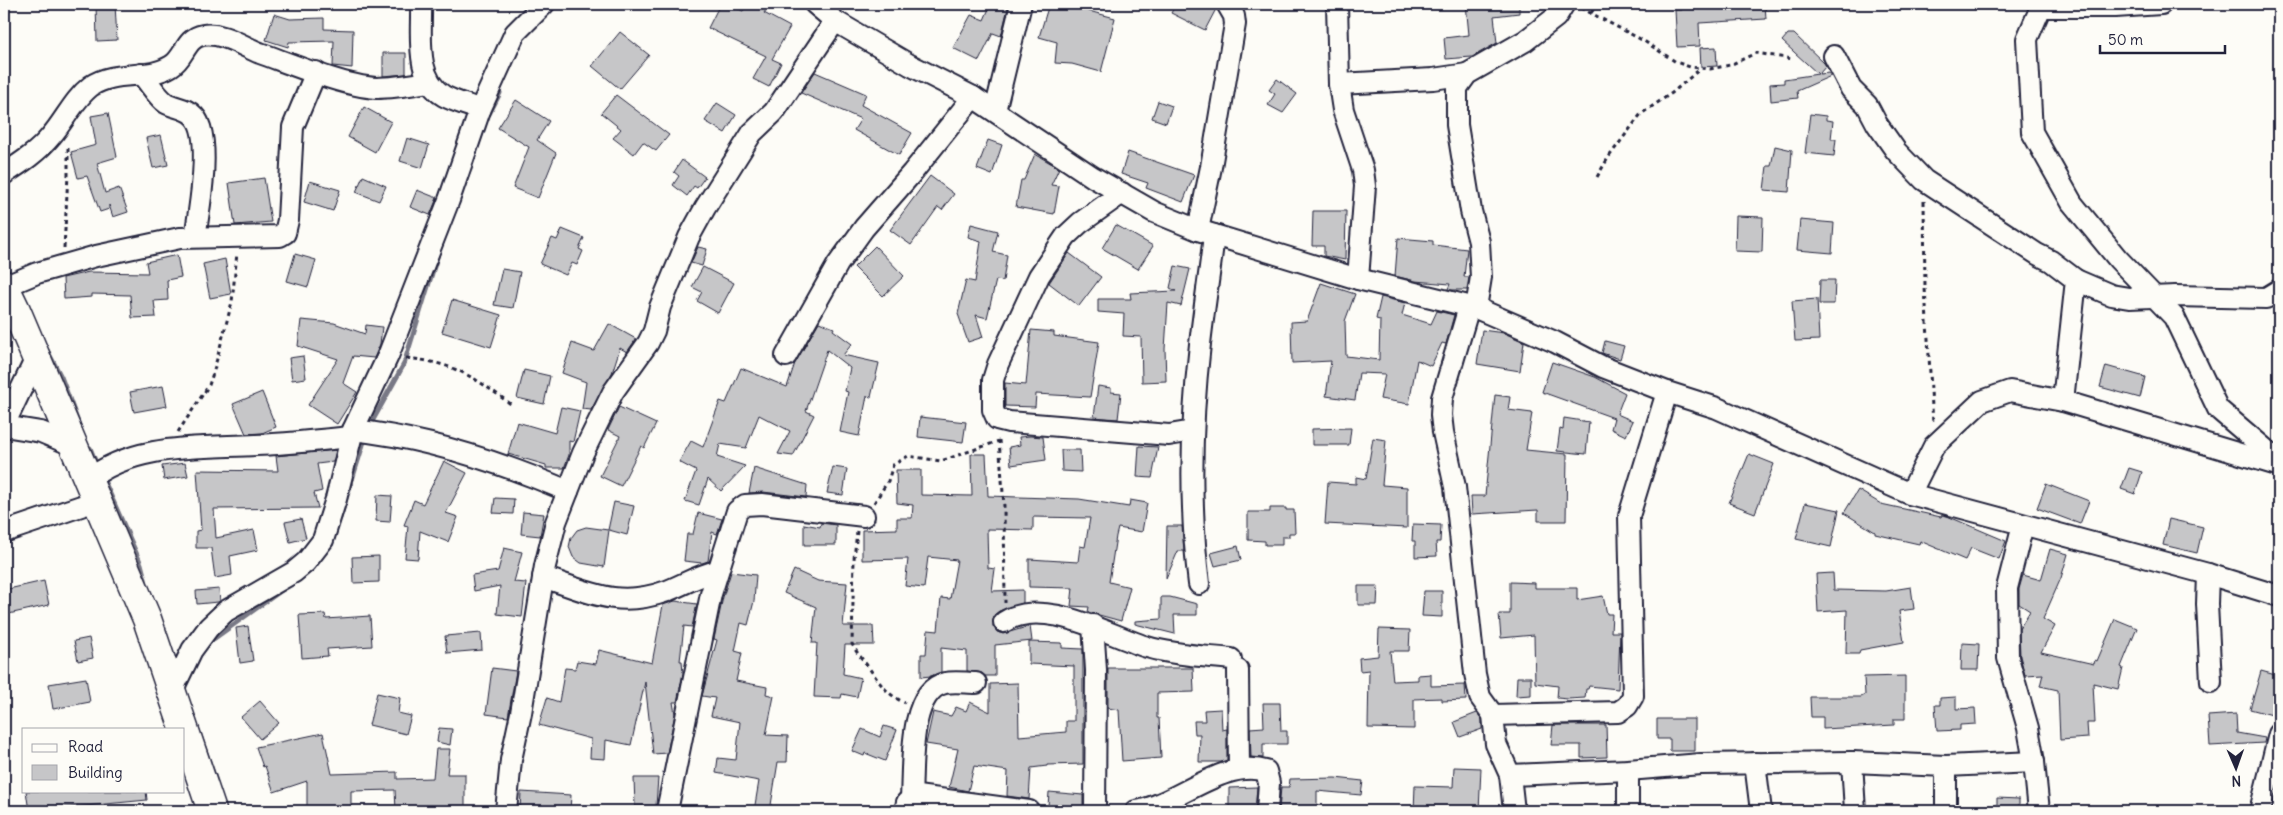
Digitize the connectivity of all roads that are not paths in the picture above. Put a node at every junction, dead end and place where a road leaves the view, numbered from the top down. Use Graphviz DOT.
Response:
graph roads {
  1 [pos="421,4"];
  2 [pos="544,4"];
  3 [pos="814,4"];
  4 [pos="1021,4"];
  5 [pos="1227,4"];
  6 [pos="1337,4"];
  7 [pos="2161,4"];
  8 [pos="1571,5"];
  9 [pos="835,21"];
  10 [pos="1834,56"];
  11 [pos="316,72"];
  12 [pos="142,74"];
  13 [pos="1467,74"];
  14 [pos="429,82"];
  15 [pos="1339,84"];
  16 [pos="973,97"];
  17 [pos="480,110"];
  18 [pos="995,111"];
  19 [pos="4,174"];
  20 [pos="1122,194"];
  21 [pos="1206,232"];
  22 [pos="195,237"];
  23 [pos="1358,278"];
  24 [pos="2076,280"];
  25 [pos="2279,290"];
  26 [pos="2156,296"];
  27 [pos="7,297"];
  28 [pos="1473,308"];
  29 [pos="786,356"];
  30 [pos="36,358"];
  31 [pos="1667,392"];
  32 [pos="2063,401"];
  33 [pos="4,426"];
  34 [pos="1193,431"];
  35 [pos="352,433"];
  36 [pos="72,445"];
  37 [pos="2279,462"];
  38 [pos="2279,466"];
  39 [pos="91,491"];
  40 [pos="568,491"];
  41 [pos="1910,494"];
  42 [pos="864,516"];
  43 [pos="2023,524"];
  44 [pos="4,532"];
  45 [pos="717,571"];
  46 [pos="2208,574"];
  47 [pos="543,577"];
  48 [pos="1199,584"];
  49 [pos="2279,596"];
  50 [pos="1004,622"];
  51 [pos="1093,625"];
  52 [pos="2211,682"];
  53 [pos="976,683"];
  54 [pos="173,695"];
  55 [pos="1493,715"];
  56 [pos="184,728"];
  57 [pos="185,731"];
  58 [pos="2279,734"];
  59 [pos="1852,762"];
  60 [pos="2034,762"];
  61 [pos="1755,763"];
  62 [pos="1946,766"];
  63 [pos="1240,770"];
  64 [pos="1628,770"];
  65 [pos="1510,775"];
  66 [pos="908,804"];
  67 [pos="212,811"];
  68 [pos="506,811"];
  69 [pos="668,811"];
  70 [pos="1029,811"];
  71 [pos="1094,811"];
  72 [pos="1136,811"];
  73 [pos="1267,811"];
  74 [pos="1514,811"];
  75 [pos="1628,811"];
  76 [pos="1761,811"];
  77 [pos="1855,811"];
  78 [pos="1946,811"];
  79 [pos="2039,811"];
  80 [pos="2260,811"];
  1 -- 14 [label="street"];
  2 -- 17 [label="street"];
  3 -- 9 [label="street"];
  4 -- 18 [label="street"];
  5 -- 21 [label="street"];
  6 -- 15 [label="street"];
  7 -- 26 [label="street"];
  8 -- 13 [label="street"];
  9 -- 16 [label="street"];
  9 -- 40 [label="street"];
  10 -- 24 [label="street"];
  11 -- 12 [label="street"];
  11 -- 14 [label="street"];
  11 -- 22 [label="street"];
  12 -- 19 [label="street"];
  12 -- 22 [label="street"];
  13 -- 15 [label="street"];
  13 -- 28 [label="street"];
  14 -- 17 [label="street"];
  15 -- 23 [label="street"];
  16 -- 18 [label="street"];
  16 -- 29 [label="street"];
  17 -- 35 [label="street"];
  18 -- 20 [label="street"];
  20 -- 21 [label="street"];
  20 -- 34 [label="street"];
  21 -- 23 [label="street"];
  21 -- 34 [label="street"];
  22 -- 27 [label="street"];
  23 -- 28 [label="street"];
  24 -- 26 [label="street"];
  24 -- 32 [label="street"];
  25 -- 26 [label="street"];
  26 -- 37 [label="street"];
  27 -- 30 [label="street"];
  28 -- 31 [label="street"];
  28 -- 55 [label="street"];
  30 -- 33 [label="street"];
  30 -- 36 [label="street"];
  31 -- 41 [label="street"];
  31 -- 55 [label="street"];
  32 -- 38 [label="street"];
  32 -- 41 [label="street"];
  33 -- 36 [label="street"];
  34 -- 48 [label="street"];
  35 -- 39 [label="street"];
  35 -- 40 [label="street"];
  35 -- 54 [label="street"];
  36 -- 39 [label="street"];
  39 -- 44 [label="street"];
  39 -- 54 [label="street"];
  40 -- 47 [label="street"];
  41 -- 43 [label="street"];
  42 -- 45 [label="street"];
  43 -- 46 [label="street"];
  43 -- 60 [label="street"];
  45 -- 47 [label="street"];
  45 -- 69 [label="street"];
  46 -- 49 [label="street"];
  46 -- 52 [label="street"];
  47 -- 68 [label="street"];
  50 -- 51 [label="street"];
  51 -- 63 [label="street"];
  51 -- 71 [label="street"];
  53 -- 66 [label="street"];
  54 -- 56 [label="street"];
  55 -- 65 [label="street"];
  57 -- 67 [label="street"];
  58 -- 80 [label="street"];
  59 -- 61 [label="street"];
  59 -- 62 [label="street"];
  59 -- 77 [label="street"];
  60 -- 62 [label="street"];
  60 -- 79 [label="street"];
  61 -- 64 [label="street"];
  61 -- 76 [label="street"];
  62 -- 78 [label="street"];
  63 -- 72 [label="street"];
  63 -- 73 [label="street"];
  64 -- 65 [label="street"];
  64 -- 75 [label="street"];
  65 -- 74 [label="street"];
  66 -- 70 [label="street"];
}
